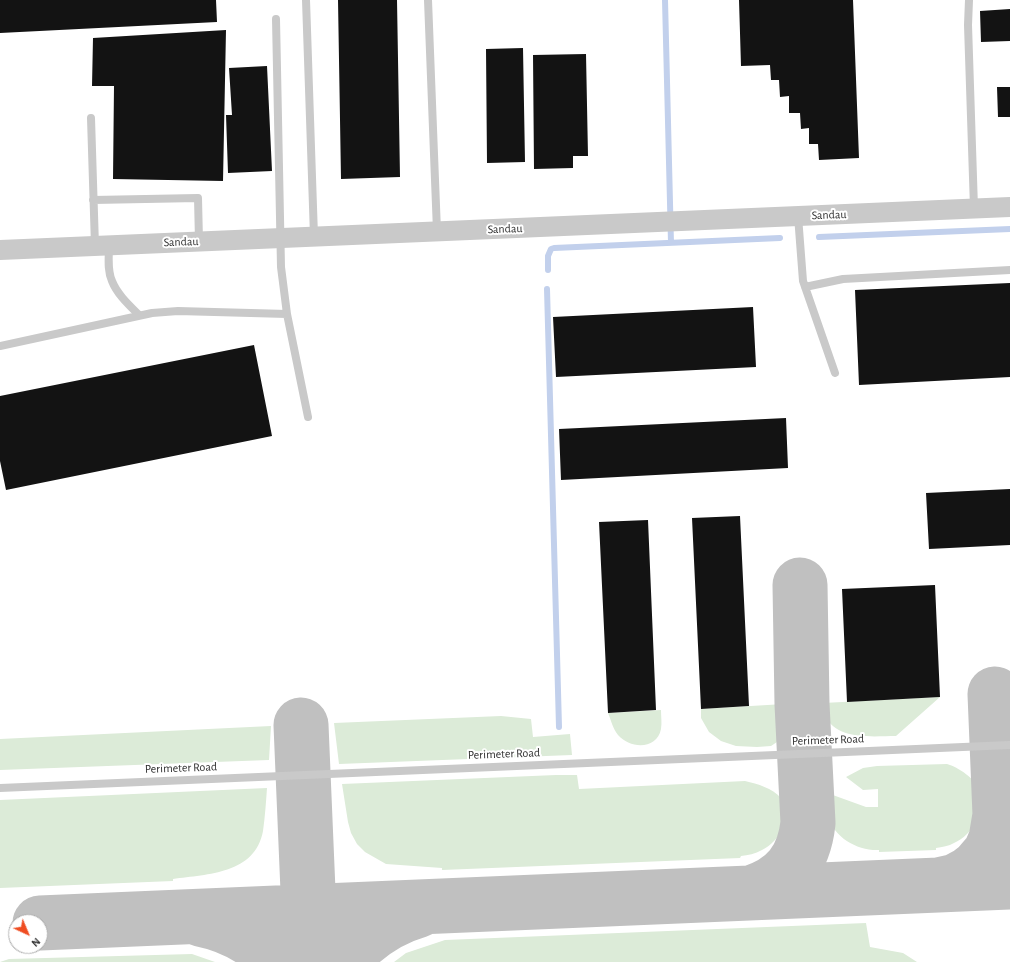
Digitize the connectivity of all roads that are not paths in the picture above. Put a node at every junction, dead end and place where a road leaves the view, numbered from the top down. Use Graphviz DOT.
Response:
graph roads {
  1 [pos="306,0"];
  2 [pos="428,0"];
  3 [pos="969,0"];
  4 [pos="276,19"];
  5 [pos="91,118"];
  6 [pos="94,200"];
  7 [pos="1010,207"];
  8 [pos="974,209"];
  9 [pos="798,216"];
  10 [pos="437,232"];
  11 [pos="314,237"];
  12 [pos="281,238"];
  13 [pos="199,241"];
  14 [pos="102,246"];
  15 [pos="0,250"];
  16 [pos="1010,270"];
  17 [pos="805,287"];
  18 [pos="287,314"];
  19 [pos="139,315"];
  20 [pos="0,346"];
  21 [pos="835,373"];
  22 [pos="308,417"];
  23 [pos="1010,745"];
  24 [pos="0,788"];
  1 -- 11 [label="lane"];
  2 -- 10 [label="lane"];
  3 -- 8 [label="lane"];
  4 -- 12 [label="lane"];
  5 -- 6 [label="lane"];
  6 -- 13 [label="lane"];
  6 -- 14 [label="lane"];
  7 -- 8 [label="street, Sandau"];
  8 -- 9 [label="street, Sandau"];
  9 -- 10 [label="street, Sandau"];
  9 -- 17 [label="lane"];
  10 -- 11 [label="street, Sandau"];
  11 -- 12 [label="street, Sandau"];
  12 -- 13 [label="street, Sandau"];
  12 -- 18 [label="lane"];
  13 -- 14 [label="street, Sandau"];
  14 -- 15 [label="street, Sandau"];
  14 -- 19 [label="lane"];
  16 -- 17 [label="lane"];
  17 -- 21 [label="lane"];
  18 -- 19 [label="lane"];
  18 -- 22 [label="lane"];
  19 -- 20 [label="lane"];
  23 -- 24 [label="lane, Perimeter Road"];
}
